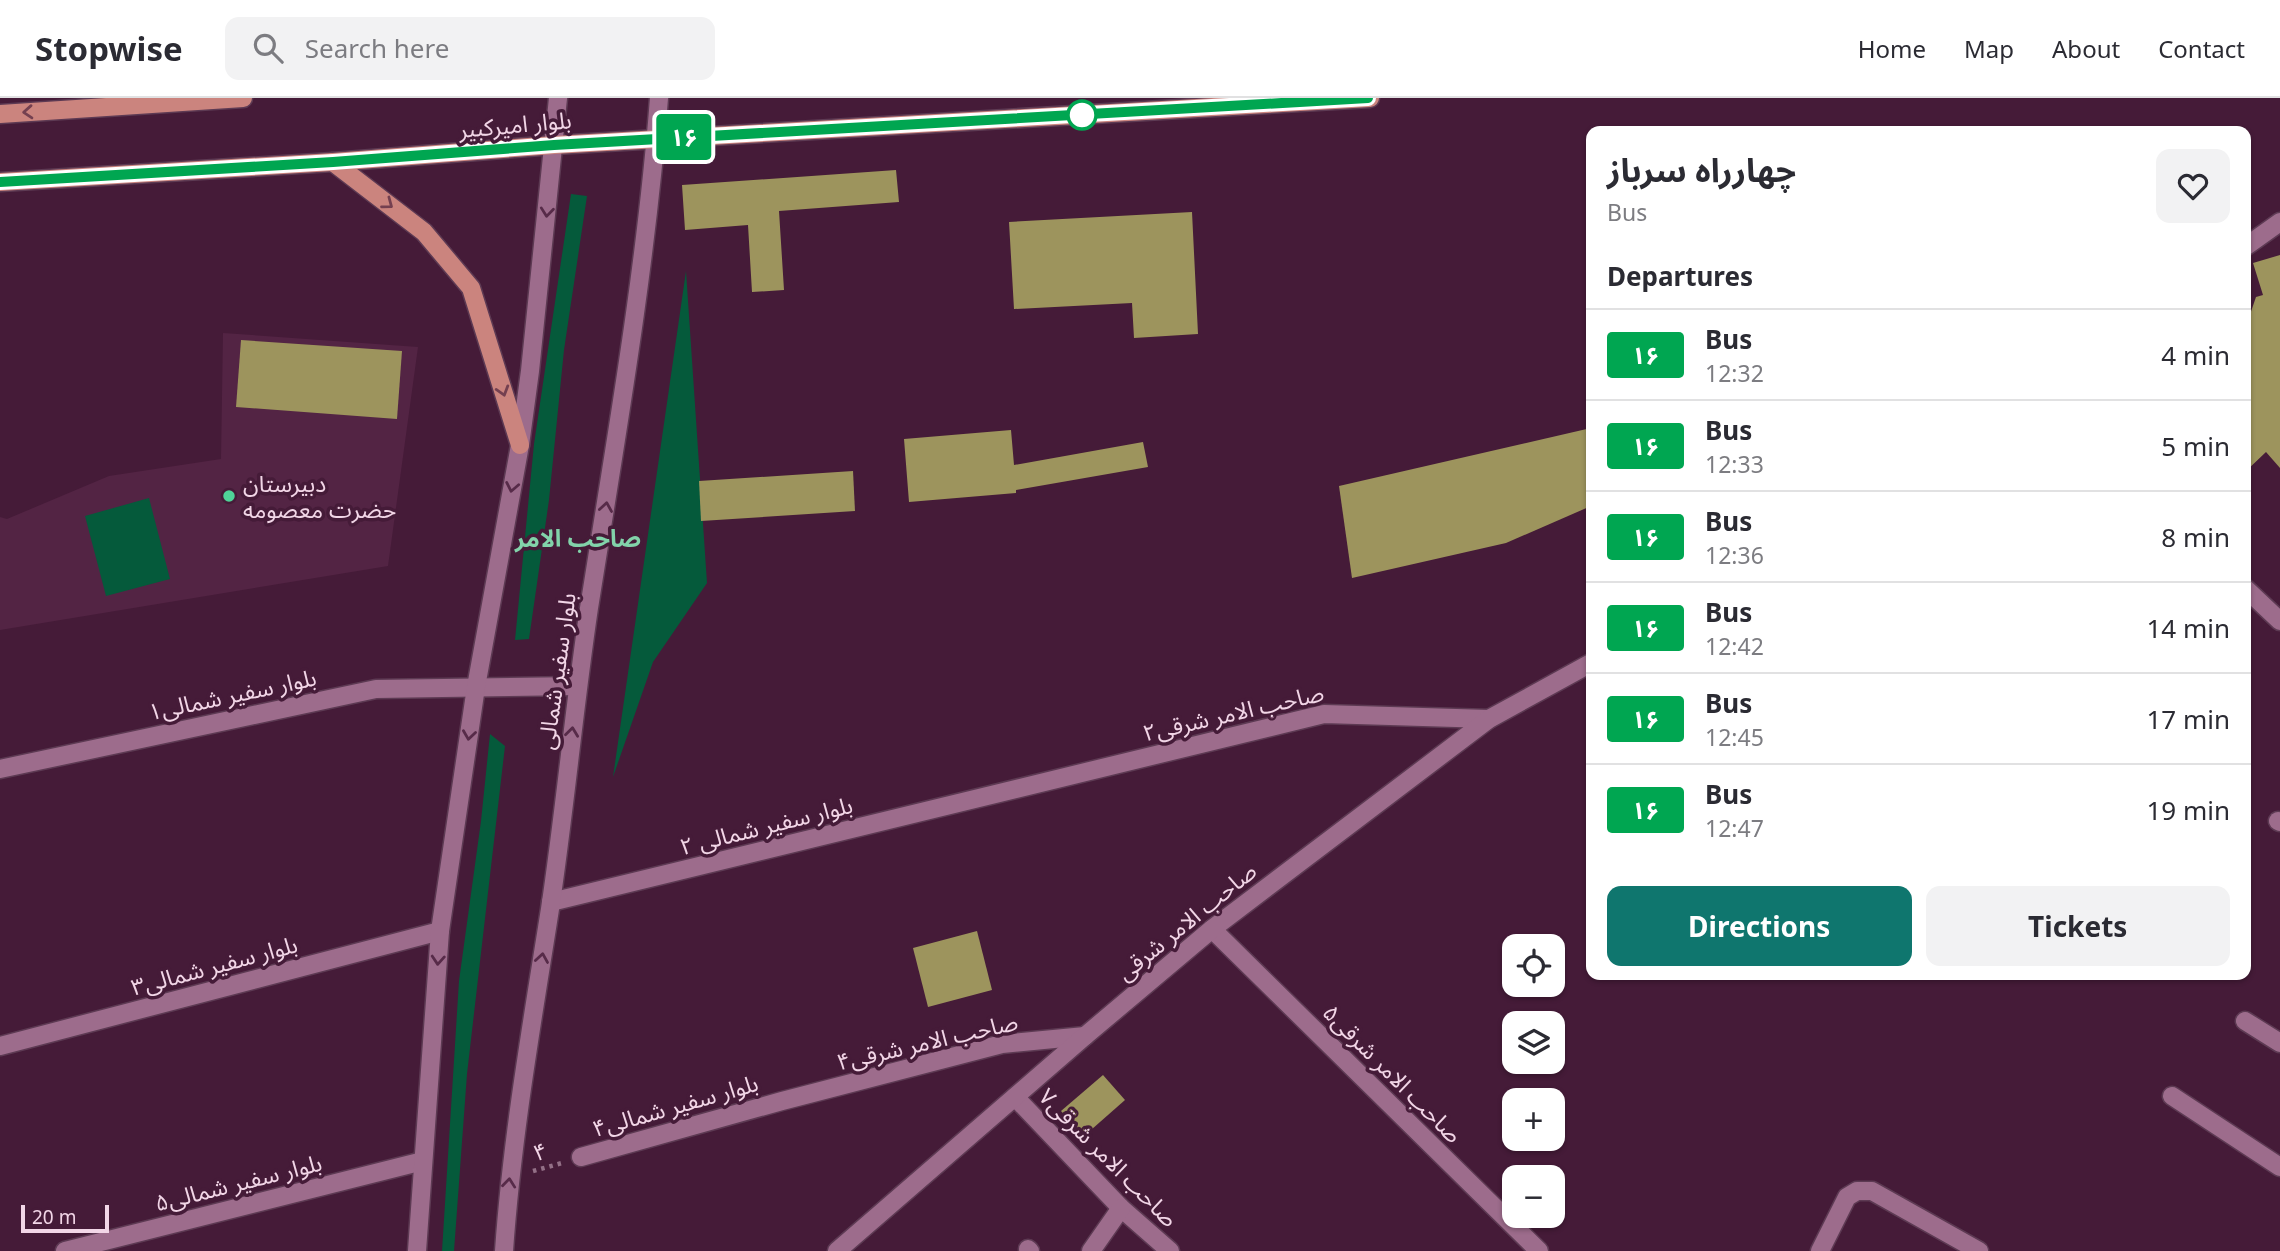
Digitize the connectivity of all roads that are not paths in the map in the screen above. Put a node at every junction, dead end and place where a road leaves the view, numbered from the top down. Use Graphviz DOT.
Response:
graph roads {
  1 [pos="243,98"];
  2 [pos="558,98"];
  3 [pos="659,98"];
  4 [pos="1370,98"];
  5 [pos="0,114"];
  6 [pos="656,138"];
  7 [pos="554,145"];
  8 [pos="333,162"];
  9 [pos="0,182"];
  10 [pos="2280,222"];
  11 [pos="2251,243"];
  12 [pos="520,445"];
  13 [pos="2251,594"];
  14 [pos="2280,621"];
  15 [pos="1586,666"];
  16 [pos="578,686"];
  17 [pos="476,687"];
  18 [pos="1489,719"];
  19 [pos="0,769"];
  20 [pos="993,795"];
  21 [pos="551,902"];
  22 [pos="1212,929"];
  23 [pos="440,931"];
  24 [pos="2245,1021"];
  25 [pos="1085,1036"];
  26 [pos="2280,1043"];
  27 [pos="0,1046"];
  28 [pos="2172,1096"];
  29 [pos="1015,1097"];
  30 [pos="782,1101"];
  31 [pos="581,1157"];
  32 [pos="423,1161"];
  33 [pos="2280,1167"];
  34 [pos="1121,1208"];
  35 [pos="65,1251"];
  36 [pos="417,1251"];
  37 [pos="504,1251"];
  38 [pos="837,1251"];
  39 [pos="1091,1251"];
  40 [pos="1170,1251"];
  41 [pos="1539,1251"];
  42 [pos="1820,1251"];
  43 [pos="1979,1251"];
  1 -- 5 [label="main road, one-way"];
  2 -- 7 [label="street"];
  3 -- 6 [label="street, بلوار سفیر شمالی"];
  4 -- 6 [label="main road, بلوار امیرکبیر"];
  6 -- 7 [label="main road, بلوار امیرکبیر"];
  16 -- 6 [label="street, بلوار سفیر شمالی, one-way"];
  7 -- 8 [label="main road, بلوار امیرکبیر"];
  7 -- 12 [label="street, one-way"];
  8 -- 9 [label="main road, بلوار امیرکبیر"];
  8 -- 12 [label="main road, one-way"];
  10 -- 11 [label="street"];
  12 -- 17 [label="street, one-way"];
  13 -- 14 [label="street"];
  15 -- 18 [label="street, صاحب الامر شرقی"];
  16 -- 17 [label="street, بلوار سفیر شمالی۱"];
  21 -- 16 [label="street, بلوار سفیر شمالی, one-way"];
  17 -- 19 [label="street, بلوار سفیر شمالی۱"];
  17 -- 23 [label="street, one-way"];
  18 -- 20 [label="street, ۲صاحب الامر شرقی"];
  18 -- 22 [label="street, صاحب الامر شرقی"];
  20 -- 21 [label="street, بلوار سفیر شمالی ۲"];
  37 -- 21 [label="street, بلوار سفیر شمالی, one-way"];
  22 -- 25 [label="street, صاحب الامر شرقی"];
  22 -- 41 [label="street, صاحب الامر شرقی۵"];
  23 -- 27 [label="street, بلوار سفیر شمالی۳"];
  23 -- 32 [label="street, one-way"];
  24 -- 26 [label="street"];
  25 -- 29 [label="street, صاحب الامر شرقی"];
  25 -- 30 [label="street, صاحب الامر شرقی۴"];
  28 -- 33 [label="street"];
  29 -- 34 [label="street, صاحب الامر شرقی۷"];
  29 -- 38 [label="street, صاحب الامر شرقی"];
  30 -- 31 [label="street, بلوار سفیر شمالی۴"];
  32 -- 35 [label="street, بلوار سفیر شمالی۵"];
  32 -- 36 [label="street"];
  34 -- 39 [label="street"];
  34 -- 40 [label="street, صاحب الامر شرقی۷"];
  42 -- 43 [label="street"];
}
